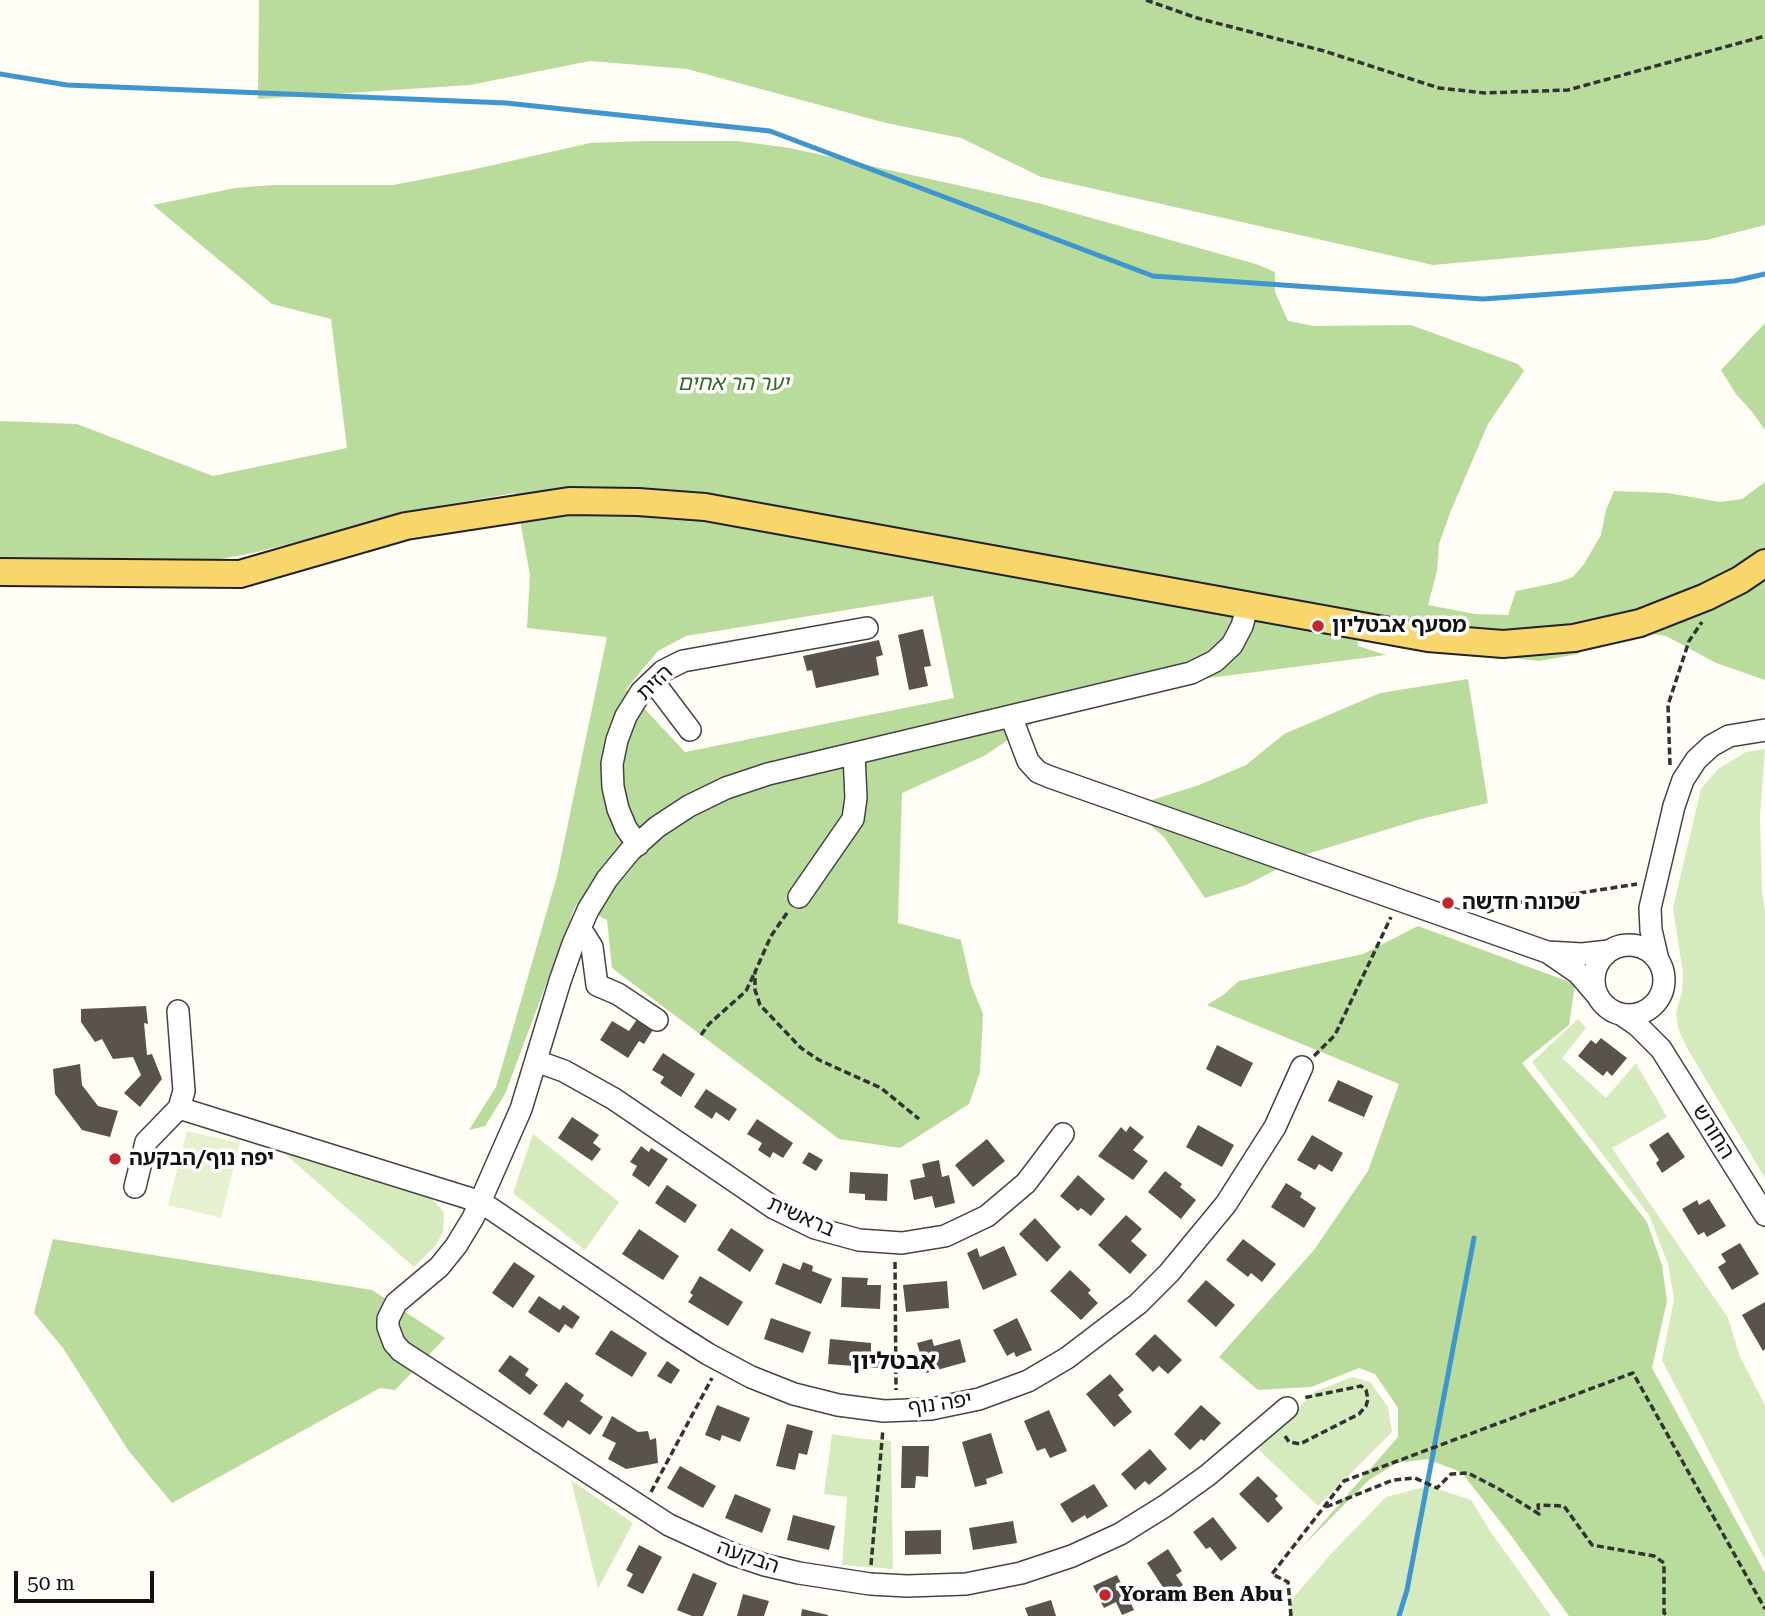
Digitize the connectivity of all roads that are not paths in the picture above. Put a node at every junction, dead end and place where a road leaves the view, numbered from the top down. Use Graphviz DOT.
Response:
graph roads {
  1 [pos="1765,563"];
  2 [pos="0,572"];
  3 [pos="1248,604"];
  4 [pos="867,628"];
  5 [pos="653,681"];
  6 [pos="1011,716"];
  7 [pos="690,730"];
  8 [pos="1765,730"];
  9 [pos="854,754"];
  10 [pos="638,845"];
  11 [pos="1654,891"];
  12 [pos="799,897"];
  13 [pos="580,928"];
  14 [pos="1615,948"];
  15 [pos="1547,952"];
  16 [pos="1658,960"];
  17 [pos="1596,993"];
  18 [pos="1658,1000"];
  19 [pos="178,1011"];
  20 [pos="1621,1014"];
  21 [pos="657,1020"];
  22 [pos="1661,1049"];
  23 [pos="536,1061"];
  24 [pos="1303,1067"];
  25 [pos="179,1108"];
  26 [pos="1063,1134"];
  27 [pos="135,1187"];
  28 [pos="481,1202"];
  29 [pos="1765,1215"];
  30 [pos="1280,1414"];
  1 -- 3 [label="main road"];
  2 -- 3 [label="main road"];
  3 -- 6 [label="street, הבקעה"];
  4 -- 5 [label="street, הזית"];
  5 -- 7 [label="street"];
  5 -- 10 [label="street, הזית"];
  6 -- 9 [label="street, הבקעה"];
  6 -- 15 [label="street"];
  8 -- 11 [label="street"];
  9 -- 10 [label="street, הבקעה"];
  9 -- 12 [label="street"];
  10 -- 13 [label="street, הבקעה"];
  11 -- 14 [label="street"];
  11 -- 16 [label="street"];
  13 -- 21 [label="street"];
  13 -- 23 [label="street, הבקעה"];
  14 -- 15 [label="street"];
  14 -- 16 [label="street"];
  14 -- 17 [label="street"];
  15 -- 17 [label="street"];
  16 -- 18 [label="street"];
  17 -- 20 [label="street"];
  18 -- 20 [label="street"];
  18 -- 22 [label="street, החורש"];
  19 -- 25 [label="street"];
  20 -- 22 [label="street, החורש"];
  22 -- 29 [label="street, החורש"];
  23 -- 26 [label="street, בראשית"];
  23 -- 28 [label="street, הבקעה"];
  24 -- 28 [label="street, יפה נוף"];
  25 -- 27 [label="street"];
  25 -- 28 [label="street, יפה נוף"];
  28 -- 30 [label="street, הבקעה"];
}
